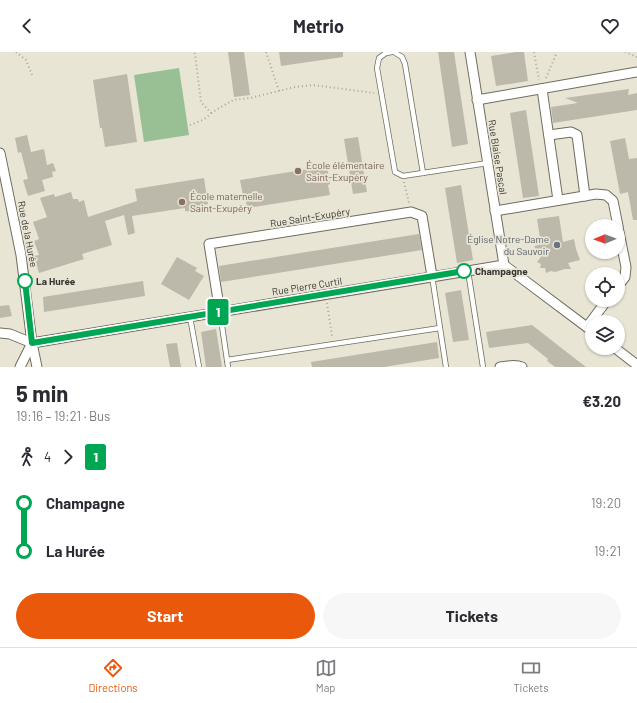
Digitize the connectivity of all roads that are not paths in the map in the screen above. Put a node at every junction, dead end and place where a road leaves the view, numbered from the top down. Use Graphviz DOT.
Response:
graph roads {
  1 [pos="393,52"];
  2 [pos="470,52"];
  3 [pos="637,72"];
  4 [pos="542,89"];
  5 [pos="478,100"];
  6 [pos="549,135"];
  7 [pos="0,153"];
  8 [pos="488,163"];
  9 [pos="423,173"];
  10 [pos="585,196"];
  11 [pos="558,200"];
  12 [pos="495,211"];
  13 [pos="616,219"];
  14 [pos="624,259"];
  15 [pos="504,265"];
  16 [pos="468,271"];
  17 [pos="432,276"];
  18 [pos="625,277"];
  19 [pos="220,312"];
  20 [pos="190,316"];
  21 [pos="585,326"];
  22 [pos="440,328"];
  23 [pos="0,333"];
  24 [pos="32,343"];
  25 [pos="623,355"];
  26 [pos="227,360"];
  27 [pos="637,365"];
  28 [pos="20,367"];
  29 [pos="37,367"];
  30 [pos="198,367"];
  31 [pos="228,367"];
  32 [pos="446,367"];
  33 [pos="483,367"];
  34 [pos="500,367"];
  35 [pos="522,367"];
  1 -- 9 [label="lane"];
  1 -- 9 [label="lane"];
  2 -- 5 [label="street, Rue Blaise Pascal"];
  3 -- 4 [label="street"];
  4 -- 5 [label="street"];
  4 -- 6 [label="street"];
  5 -- 8 [label="street, Rue Blaise Pascal"];
  6 -- 10 [label="street"];
  6 -- 11 [label="street"];
  7 -- 24 [label="street, Rue de la Hurée"];
  8 -- 9 [label="lane"];
  8 -- 12 [label="street, Rue Blaise Pascal"];
  10 -- 11 [label="street"];
  10 -- 13 [label="street"];
  11 -- 12 [label="street"];
  12 -- 15 [label="street, Rue Blaise Pascal"];
  14 -- 18 [label="street"];
  15 -- 16 [label="street, Rue Pierre Curtil"];
  15 -- 21 [label="street"];
  16 -- 17 [label="street, Rue Pierre Curtil"];
  16 -- 33 [label="lane"];
  17 -- 19 [label="street, Rue Pierre Curtil"];
  17 -- 19 [label="street, Rue Saint-Exupéry"];
  17 -- 22 [label="lane"];
  19 -- 20 [label="street, Rue Pierre Curtil"];
  19 -- 26 [label="lane"];
  20 -- 24 [label="street, Rue Pierre Curtil"];
  20 -- 30 [label="lane"];
  22 -- 26 [label="lane"];
  22 -- 32 [label="lane"];
  23 -- 24 [label="street"];
  24 -- 28 [label="street"];
  24 -- 29 [label="street, Rue de la Hurée"];
  25 -- 27 [label="street"];
  26 -- 31 [label="lane"];
  34 -- 35 [label="street"];
}
